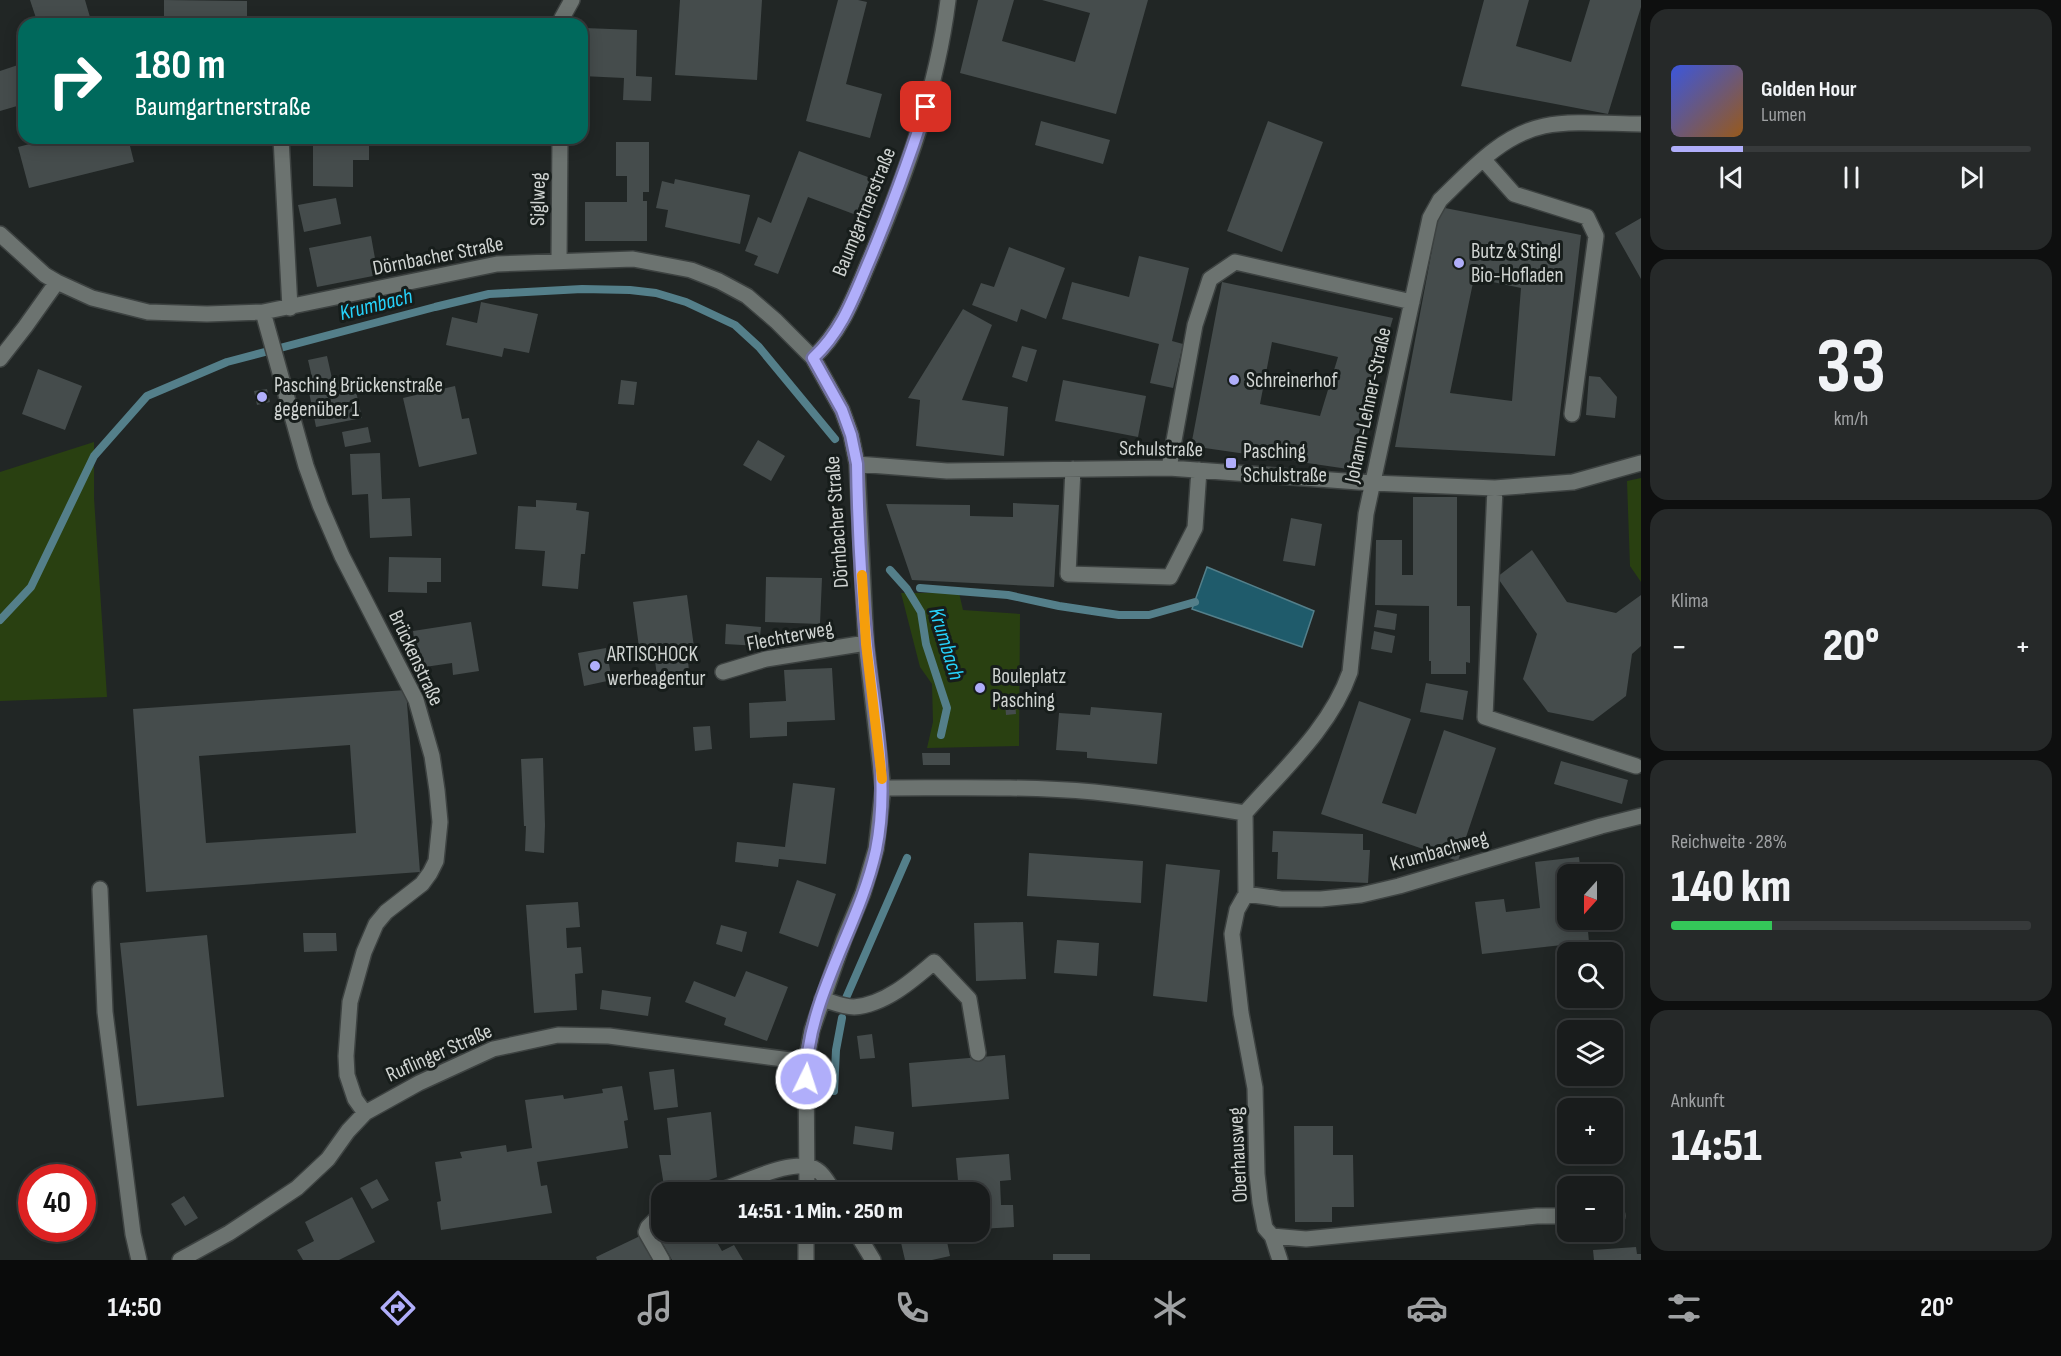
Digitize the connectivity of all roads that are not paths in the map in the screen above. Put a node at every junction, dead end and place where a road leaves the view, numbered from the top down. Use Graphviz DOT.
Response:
graph roads {
  1 [pos="572,0"];
  2 [pos="948,0"];
  3 [pos="562,18"];
  4 [pos="1641,124"];
  5 [pos="281,144"];
  6 [pos="560,144"];
  7 [pos="1483,159"];
  8 [pos="0,234"];
  9 [pos="559,260"];
  10 [pos="57,282"];
  11 [pos="1412,302"];
  12 [pos="290,308"];
  13 [pos="263,312"];
  14 [pos="0,358"];
  15 [pos="813,358"];
  16 [pos="1572,414"];
  17 [pos="1641,463"];
  18 [pos="857,464"];
  19 [pos="1169,468"];
  20 [pos="1073,469"];
  21 [pos="1199,470"];
  22 [pos="1372,483"];
  23 [pos="1495,488"];
  24 [pos="866,644"];
  25 [pos="723,672"];
  26 [pos="1636,766"];
  27 [pos="883,788"];
  28 [pos="1245,813"];
  29 [pos="1641,816"];
  30 [pos="100,889"];
  31 [pos="1246,894"];
  32 [pos="822,999"];
  33 [pos="978,1053"];
  34 [pos="806,1062"];
  35 [pos="365,1113"];
  36 [pos="807,1165"];
  37 [pos="744,1182"];
  38 [pos="807,1182"];
  39 [pos="827,1182"];
  40 [pos="1557,1216"];
  41 [pos="651,1224"];
  42 [pos="1272,1236"];
  43 [pos="651,1241"];
  44 [pos="652,1242"];
  45 [pos="806,1242"];
  46 [pos="862,1242"];
  47 [pos="139,1260"];
  48 [pos="180,1260"];
  49 [pos="662,1260"];
  50 [pos="806,1260"];
  51 [pos="873,1260"];
  52 [pos="1280,1260"];
  1 -- 3 [label="street"];
  2 -- 15 [label="street, Baumgartnerstraße"];
  4 -- 7 [label="street, Johann-Lehner-Straße"];
  5 -- 12 [label="street"];
  6 -- 9 [label="street, Siglweg"];
  7 -- 11 [label="street, Johann-Lehner-Straße"];
  7 -- 16 [label="street"];
  8 -- 10 [label="street, Dörnbacher Straße"];
  9 -- 12 [label="street, Dörnbacher Straße"];
  9 -- 15 [label="street, Dörnbacher Straße"];
  10 -- 13 [label="street, Dörnbacher Straße"];
  10 -- 14 [label="street"];
  11 -- 19 [label="street"];
  11 -- 22 [label="street, Johann-Lehner-Straße"];
  12 -- 13 [label="street, Dörnbacher Straße"];
  13 -- 35 [label="street, Brückenstraße"];
  15 -- 18 [label="street, Dörnbacher Straße"];
  17 -- 23 [label="street, Schulstraße"];
  18 -- 20 [label="street, Schulstraße"];
  18 -- 24 [label="street, Dörnbacher Straße"];
  19 -- 20 [label="street, Schulstraße"];
  19 -- 21 [label="street, Schulstraße"];
  20 -- 21 [label="street"];
  21 -- 22 [label="street, Schulstraße"];
  22 -- 23 [label="street, Schulstraße"];
  22 -- 28 [label="street, Johann-Lehner-Straße"];
  23 -- 26 [label="street"];
  24 -- 25 [label="street, Flechterweg"];
  24 -- 27 [label="street, Dörnbacher Straße"];
  27 -- 28 [label="street"];
  27 -- 32 [label="street, Dörnbacher Straße"];
  28 -- 31 [label="street, Oberhausweg"];
  29 -- 31 [label="street, Krumbachweg"];
  30 -- 47 [label="street"];
  31 -- 42 [label="street, Oberhausweg"];
  32 -- 33 [label="street"];
  32 -- 34 [label="street, Dörnbacher Straße"];
  34 -- 35 [label="street, Ruflinger Straße"];
  34 -- 36 [label="street, Dörnbacher Straße"];
  35 -- 48 [label="street, Ruflinger Straße"];
  36 -- 37 [label="street"];
  36 -- 38 [label="street, Dörnbacher Straße"];
  36 -- 39 [label="street"];
  40 -- 42 [label="street"];
  41 -- 43 [label="street"];
  42 -- 52 [label="street, Oberhausweg"];
  44 -- 49 [label="street"];
  45 -- 50 [label="street"];
  46 -- 51 [label="street"];
}
